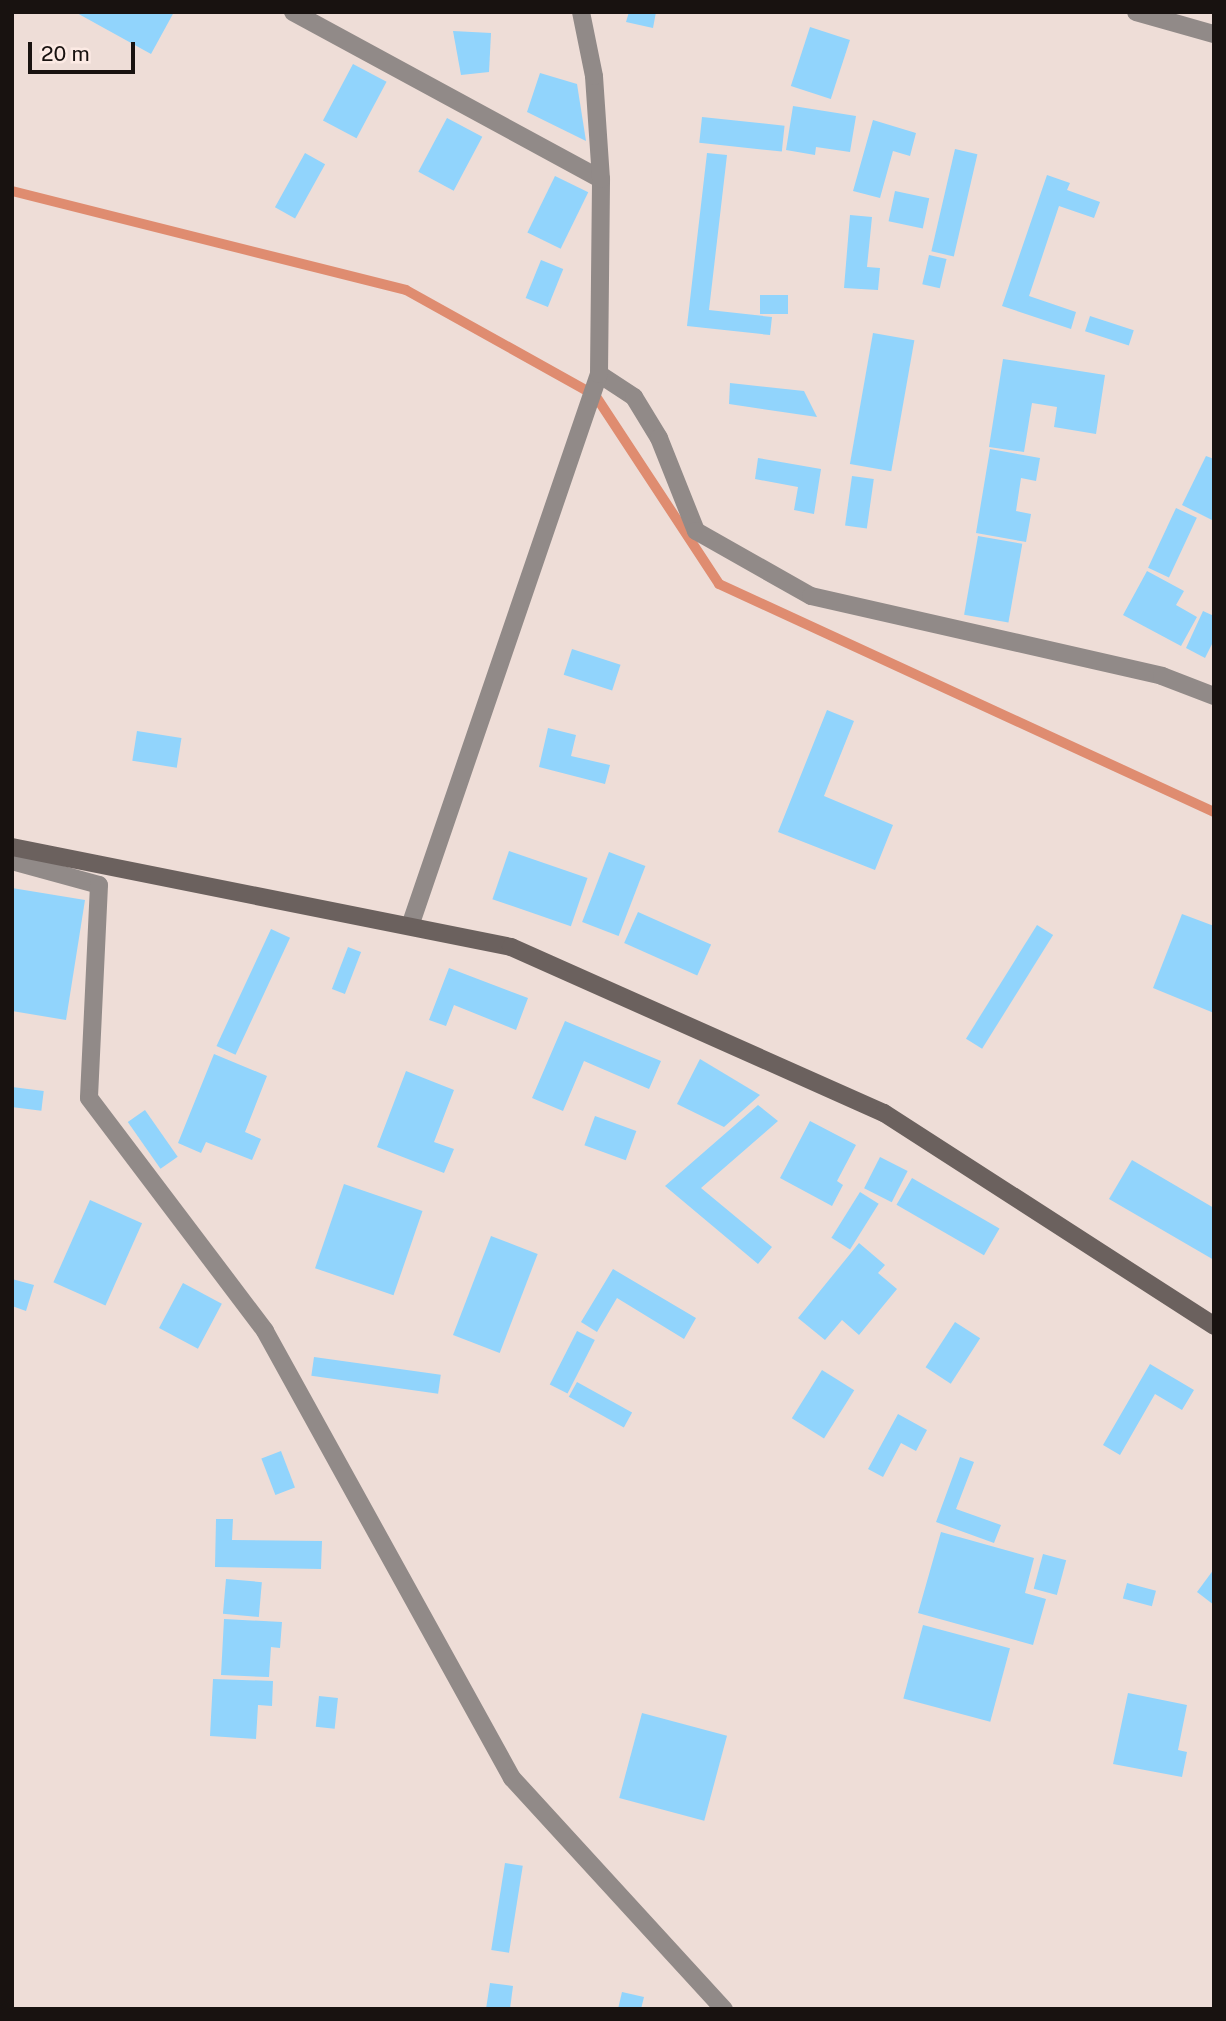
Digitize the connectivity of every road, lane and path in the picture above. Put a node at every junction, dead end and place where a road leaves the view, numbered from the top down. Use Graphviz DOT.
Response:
graph roads {
  1 [pos="293,12"];
  2 [pos="581,12"];
  3 [pos="1136,12"];
  4 [pos="1214,34"];
  5 [pos="601,179"];
  6 [pos="598,374"];
  7 [pos="1214,696"];
  8 [pos="12,847"];
  9 [pos="12,860"];
  10 [pos="410,926"];
  11 [pos="1214,1325"];
  12 [pos="724,2009"];
  1 -- 5 [label="street"];
  2 -- 5 [label="street"];
  3 -- 4 [label="street"];
  5 -- 6 [label="street"];
  6 -- 7 [label="street"];
  6 -- 10 [label="street"];
  8 -- 10 [label="street"];
  9 -- 12 [label="street"];
  10 -- 11 [label="street"];
}
